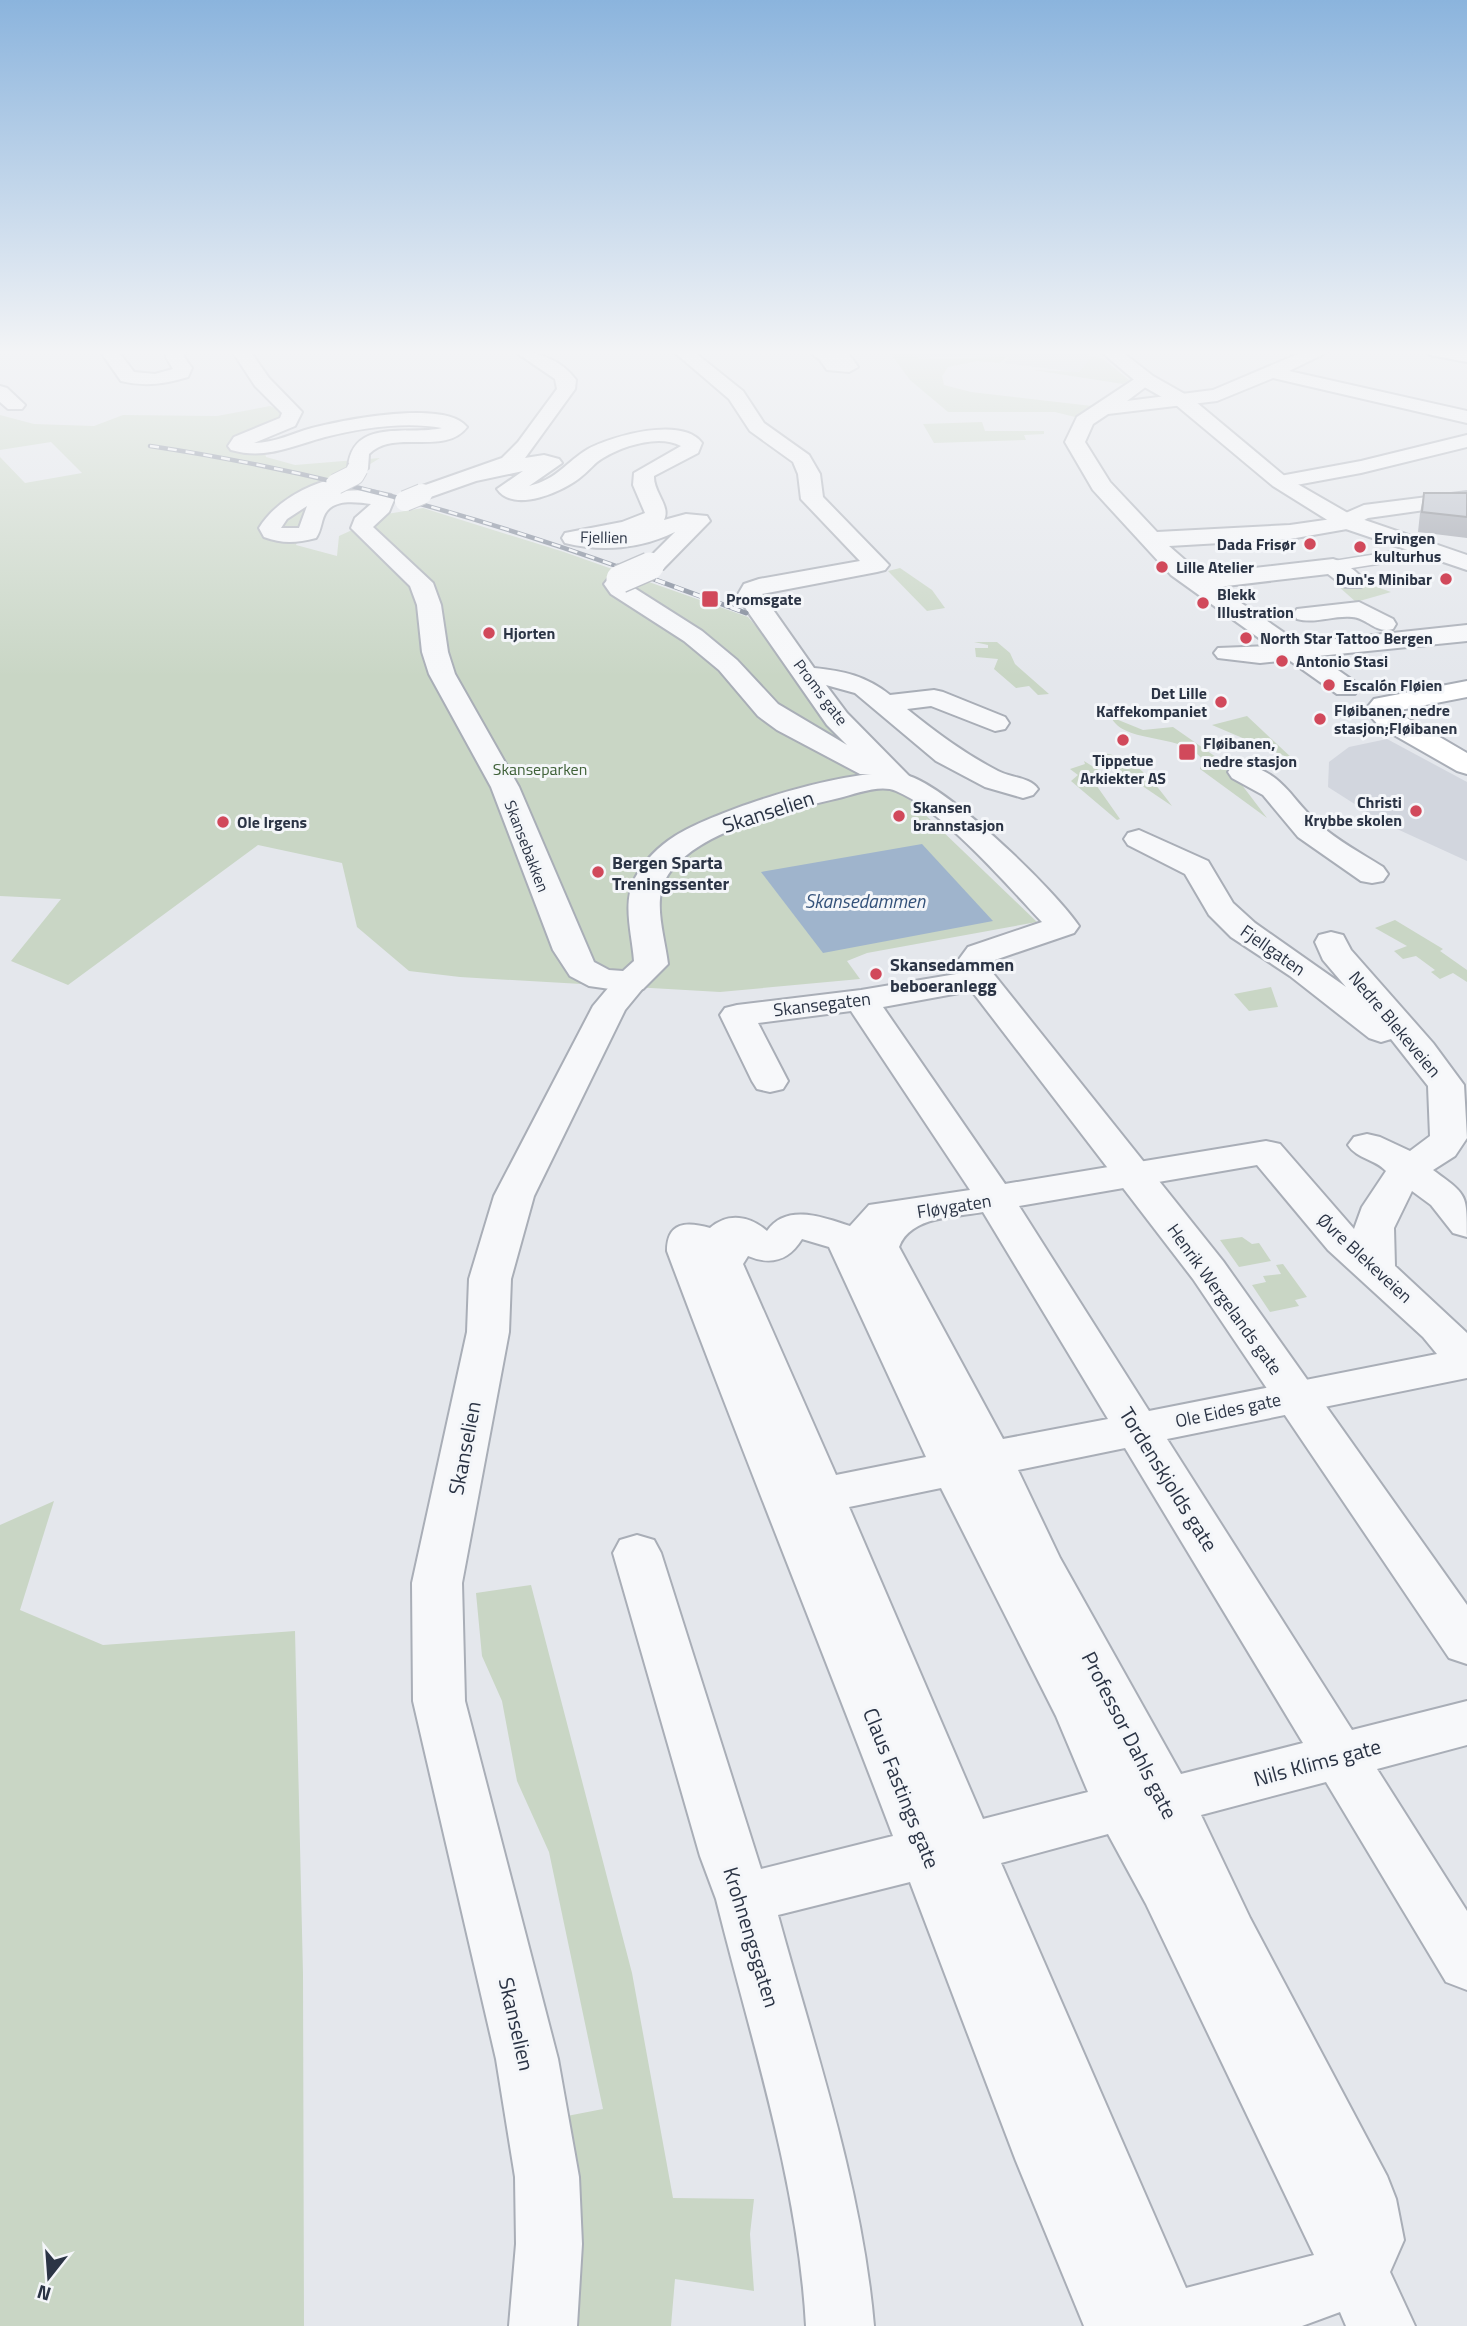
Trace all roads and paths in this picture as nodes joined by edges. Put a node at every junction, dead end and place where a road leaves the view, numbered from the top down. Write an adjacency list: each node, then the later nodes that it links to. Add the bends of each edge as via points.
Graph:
1 (359, 460): 12 (street, bridge, via 354,475 278,515 270,528 285,537 308,533 317,508 338,498 374,498 383,500)
2 (511, 460): 9 (street)
3 (589, 460): 9 (street, Fjellien, bridge, via 574,473 527,493 508,489 552,463 531,461 501,475)
4 (670, 460): 32 (street, Fjellien, bridge, via 644,473 642,486 656,516 628,528 573,538 631,538 678,521 699,521 655,564 621,579 616,584 619,589 693,636 788,724)
5 (802, 460): 25 (street, Proms gate, via 816,504 877,565 752,589 749,596)
6 (1083, 460): 14 (street)
7 (1253, 460): 10 (street)
8 (1392, 460): 10 (street)
9 (474, 475): 12 (street)
10 (1280, 482): 13 (street)
11 (1467, 498): 13 (street, via 1364,512)
12 (381, 507): 38 (street, Skansebakken, via 367,517 362,528 421,583 442,674 505,787 570,950 582,969 601,979)
13 (1345, 521): 14 (street, via 1246,536); 15 (street)
14 (1151, 539): 18 (street)
15 (1428, 551): 16 (street); 17 (street)
16 (1467, 563)
17 (1333, 566): 18 (street); 19 (street)
18 (1197, 582): 23 (street)
19 (1353, 582)
20 (1306, 614): 21 (street, via 1359,609)
21 (1396, 633): 22 (street); 23 (street)
22 (1467, 633)
23 (1291, 650): 24 (street, via 1260,655); 26 (street)
24 (1227, 653)
25 (808, 675): 28 (street, via 843,679 864,687); 32 (street, Proms gate, via 837,719)
26 (1346, 688)
27 (1467, 689): 30 (main road, via 1378,710)
28 (886, 704): 29 (street, via 934,698); 33 (street, via 950,758 995,782)
29 (995, 723)
30 (1467, 765)
31 (1242, 772): 35 (street, via 1273,786 1306,829)
32 (901, 782): 37 (street, Skansegaten, via 954,818 1063,926 980,954); 38 (street, Skanselien, via 877,782 755,810 725,821 674,852 652,875 645,892 651,964)
33 (1023, 789)
34 (1139, 839): 40 (street, Fjellgaten, via 1197,868 1220,908 1243,930 1393,1042)
35 (1371, 874)
36 (1331, 942): 40 (street, Nedre Blekeveien, via 1335,953)
37 (977, 971): 39 (street, Skansegaten); 45 (street, Henrik Wergelands gate)
38 (631, 982): 66 (street, Skanselien, via 610,1006 514,1196 490,1279 488,1332 437,1583 439,1701 527,2059 547,2177 549,2244)
39 (861, 1000): 41 (street, Skansegaten, via 737,1015); 46 (street, Tordenskjolds gate)
40 (1420, 1051): 44 (street, Nedre Blekeveien, via 1446,1085 1449,1136 1442,1148)
41 (770, 1081)
42 (1367, 1145): 44 (street, via 1393,1156)
43 (1266, 1152): 45 (street, Fløygaten); 51 (street, Øvre Blekeveien, via 1342,1241)
44 (1406, 1170): 48 (street, via 1445,1196); 51 (street, Nedre Blekeveien, via 1374,1228)
45 (1135, 1177): 46 (street, Fløygaten); 53 (street, Henrik Wergelands gate, via 1208,1270)
46 (995, 1199): 47 (street, Fløygaten); 54 (street, Tordenskjolds gate)
47 (908, 1213): 49 (street, Fløygaten, via 892,1210 879,1214 860,1239); 55 (street, Professor Dahls gate, via 884,1233 879,1247 958,1392)
48 (1467, 1224)
49 (847, 1241): 50 (street, via 799,1226 768,1249 733,1229 724,1237 728,1256); 55 (street, Professor Dahls gate, via 886,1330)
50 (704, 1256): 56 (street, Claus Fastings gate); 62 (street, Claus Fastings gate, via 796,1531 850,1656)
51 (1374, 1267): 52 (street, Øvre Blekeveien, via 1438,1327)
52 (1467, 1362): 53 (street, Ole Eides gate)
53 (1294, 1396): 54 (street, Ole Eides gate); 58 (street, Henrik Wergelands gate)
54 (1139, 1430): 55 (street, Ole Eides gate); 60 (street, Tordenskjolds gate)
55 (972, 1463): 56 (street, Ole Eides gate); 61 (street, Professor Dahls gate, via 1046,1653 1082,1716)
56 (823, 1494): 62 (street, Claus Fastings gate)
57 (637, 1553): 63 (street, Krohnengsgaten)
58 (1467, 1644)
59 (1467, 1723): 60 (street, Nils Klims gate)
60 (1340, 1756): 61 (street, Nils Klims gate); 64 (street, Tordenskjolds gate)
61 (1144, 1804): 62 (street, Nils Klims gate); 65 (street, Professor Dahls gate, via 1166,1886)
62 (949, 1850): 63 (street, Nils Klims gate); 68 (street, Claus Fastings gate, via 1048,2161); 69 (street, Claus Fastings gate, via 1062,2082)
63 (745, 1899): 67 (street, Krohnengsgaten, via 827,2212)
64 (1467, 1963)
65 (1369, 2298): 69 (street, via 1320,2288 1247,2310)
66 (543, 2326)
67 (840, 2326)
68 (1118, 2326)
69 (1168, 2326)

